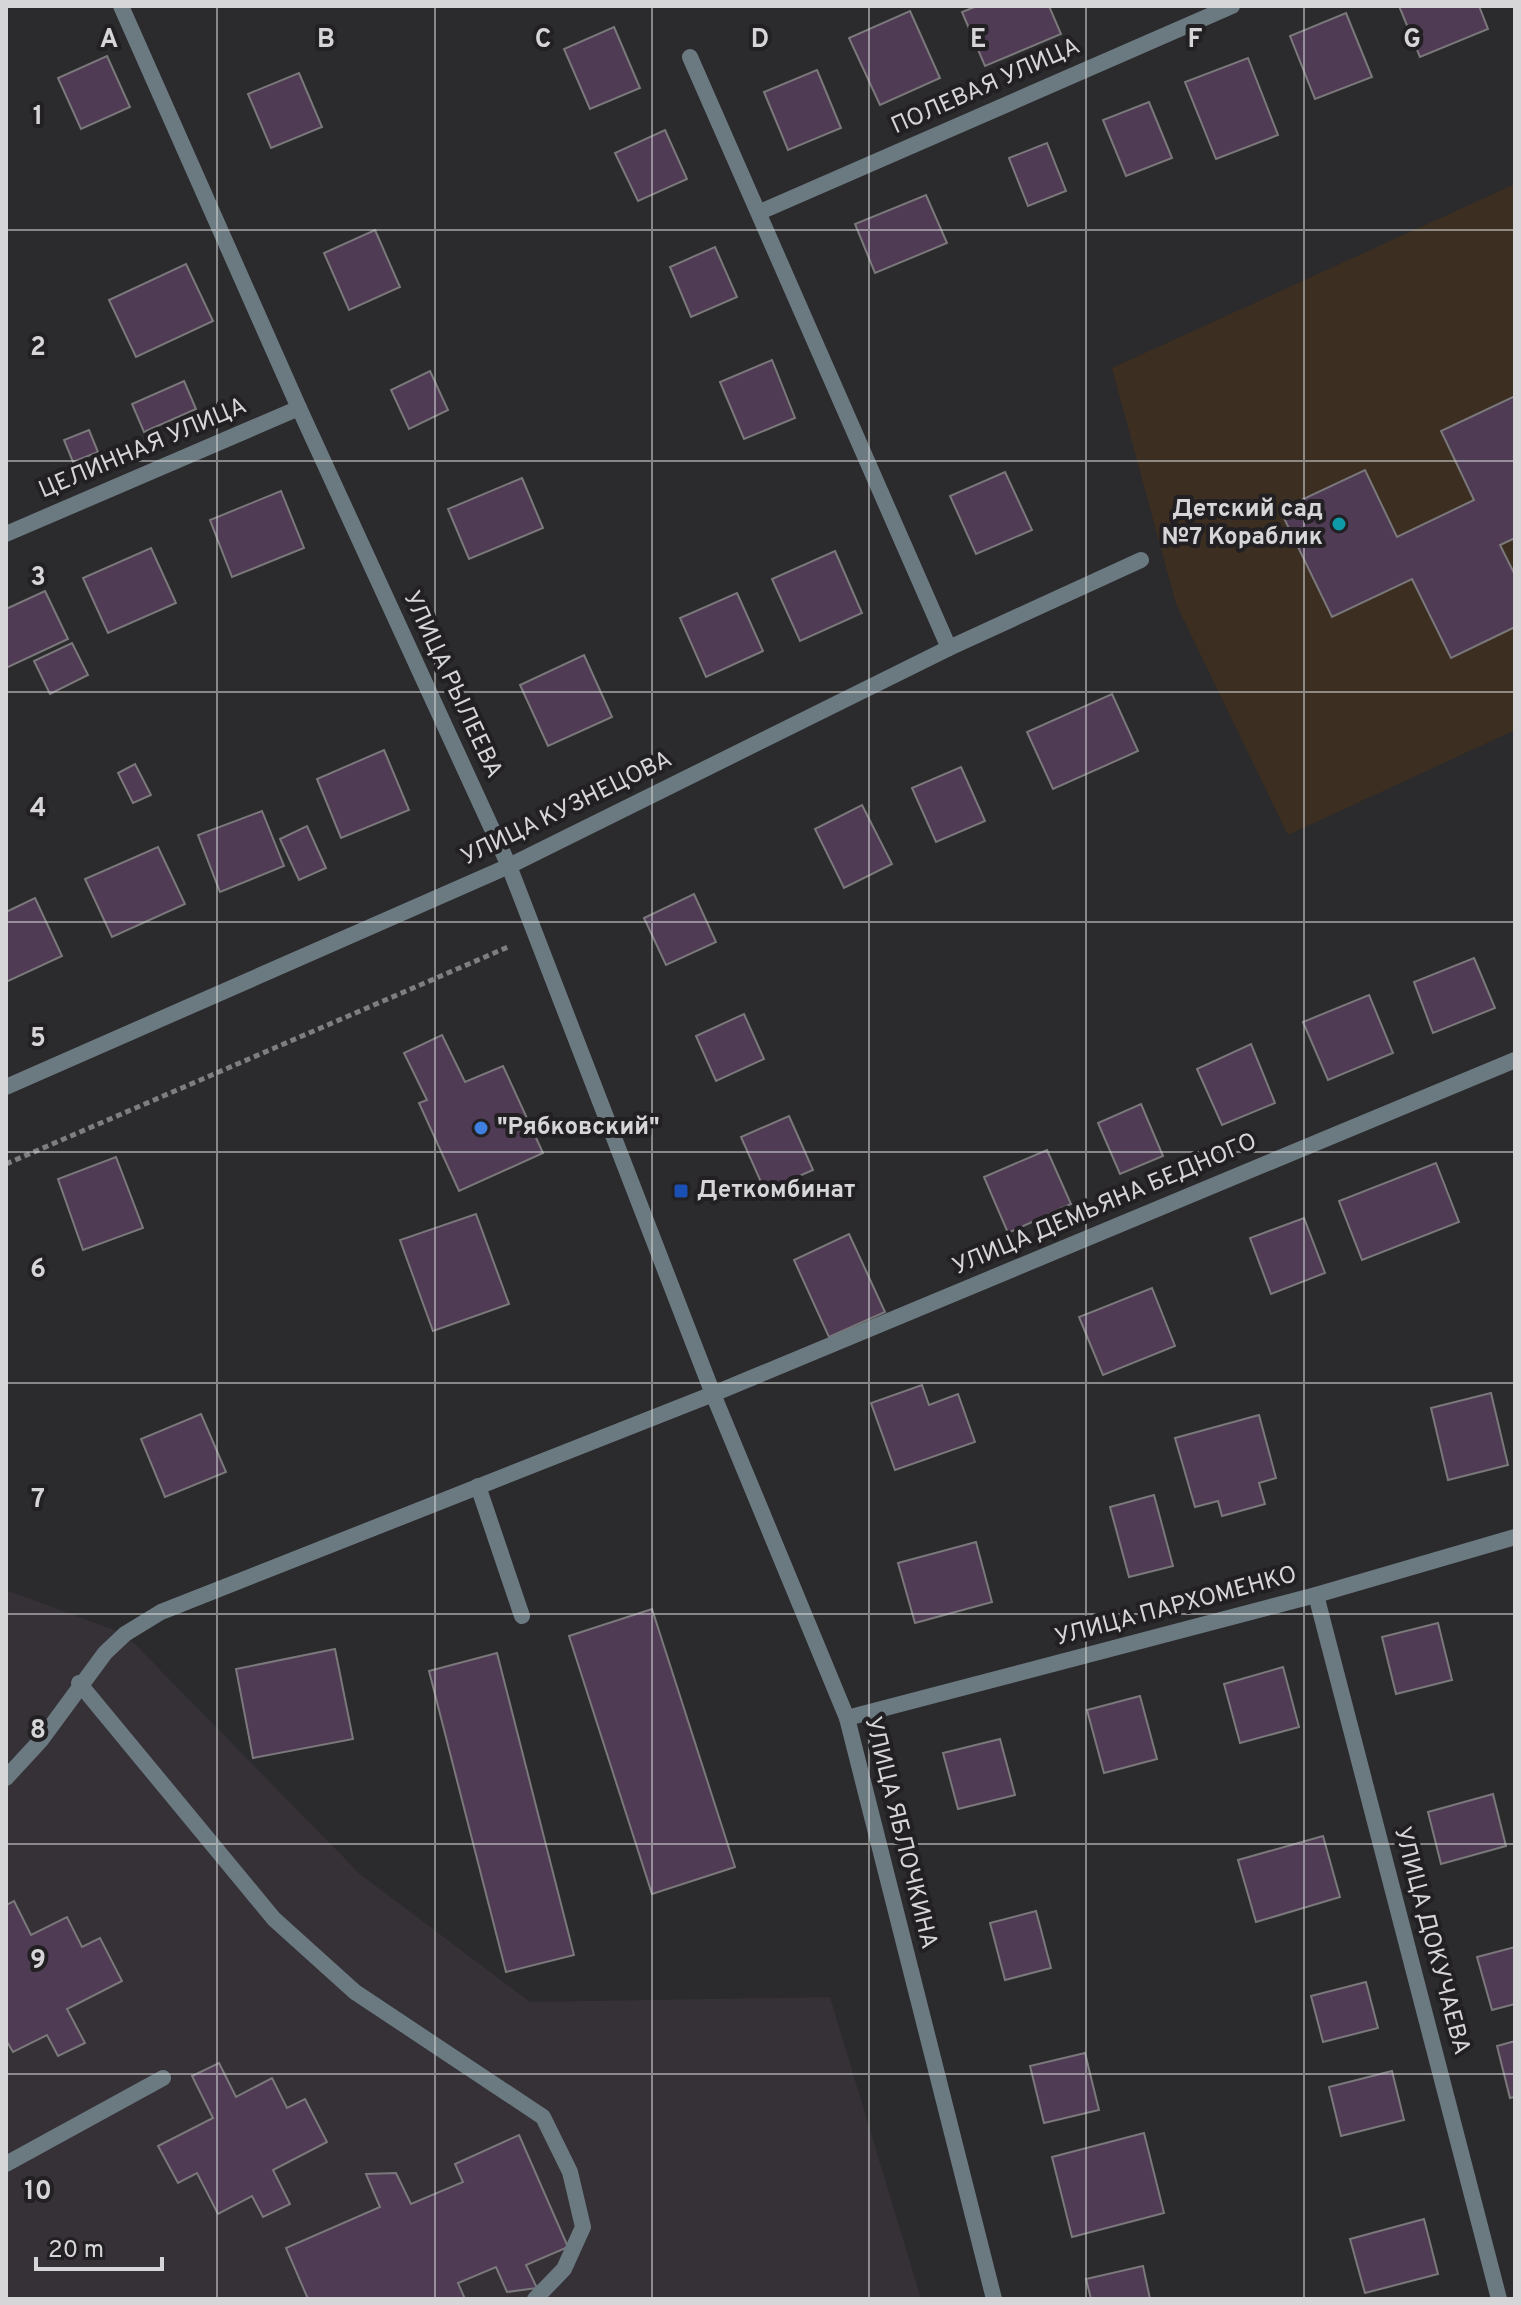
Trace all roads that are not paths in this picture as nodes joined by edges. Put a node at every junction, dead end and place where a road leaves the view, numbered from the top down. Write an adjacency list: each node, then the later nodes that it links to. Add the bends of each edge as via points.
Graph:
1 (121, 6): 5 (street, УЛИЦА РЫЛЕЕВА)
2 (1232, 6): 4 (street, ПОЛЕВАЯ УЛИЦА)
3 (690, 57): 4 (street)
4 (760, 212): 8 (street)
5 (299, 408): 6 (street, ЦЕЛИННАЯ УЛИЦА); 9 (street, УЛИЦА РЫЛЕЕВА)
6 (6, 534)
7 (1141, 560): 8 (street, УЛИЦА КУЗНЕЦОВА)
8 (949, 648): 9 (street, УЛИЦА КУЗНЕЦОВА)
9 (509, 866): 11 (street, УЛИЦА КУЗНЕЦОВА); 12 (street, УЛИЦА РЫЛЕЕВА)
10 (1515, 1060): 12 (street, УЛИЦА ДЕМЬЯНА БЕДНОГО)
11 (6, 1087)
12 (713, 1394): 13 (street, УЛИЦА ДЕМЬЯНА БЕДНОГО); 18 (street, УЛИЦА ЯБЛОЧКИНА)
13 (478, 1486): 16 (street); 17 (street, УЛИЦА ДЕМЬЯНА БЕДНОГО, via 161,1612 125,1634)
14 (1515, 1537): 15 (street, УЛИЦА ПАРХОМЕНКО)
15 (1316, 1595): 18 (street, УЛИЦА ПАРХОМЕНКО); 24 (street, УЛИЦА ДОКУЧАЕВА)
16 (522, 1616)
17 (79, 1683): 19 (street, УЛИЦА ДЕМЬЯНА БЕДНОГО, via 41,1740); 22 (street, via 274,1919 355,1992 543,2117 570,2172 583,2227 564,2269)
18 (847, 1718): 23 (street, УЛИЦА ЯБЛОЧКИНА)
19 (6, 1778)
20 (163, 2078): 21 (street)
21 (6, 2164)
22 (535, 2299)
23 (994, 2299)
24 (1499, 2299)

